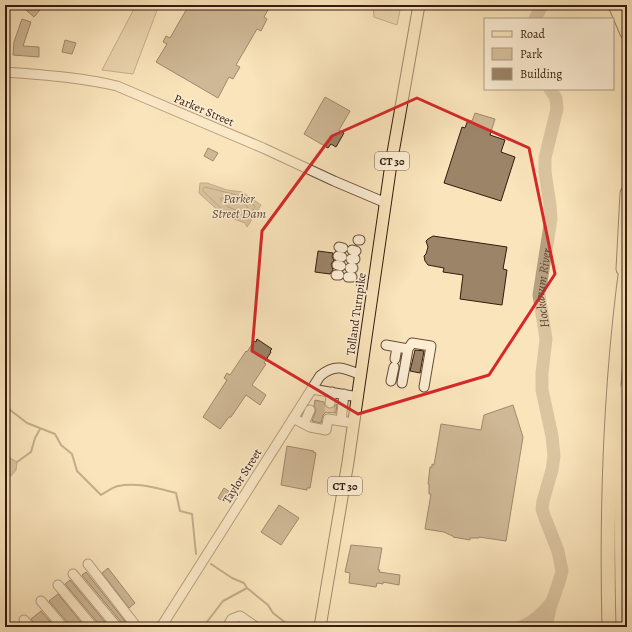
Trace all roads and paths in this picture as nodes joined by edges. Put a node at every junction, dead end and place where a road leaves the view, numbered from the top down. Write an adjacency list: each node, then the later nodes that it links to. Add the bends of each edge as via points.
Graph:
1 (418, 5): 6 (main road, Tolland Turnpike / CT 30)
2 (615, 5): 3 (highway)
3 (627, 33)
4 (5, 72): 6 (street, Parker Street, via 93,80 117,86)
5 (627, 193): 8 (highway)
6 (386, 203): 12 (main road, Tolland Turnpike / CT 30)
7 (627, 260): 8 (highway)
8 (620, 310): 38 (highway, via 609,469)
9 (386, 345): 10 (street)
10 (397, 347): 11 (street); 13 (street)
11 (408, 349): 14 (street); 15 (street, via 412,343 430,346)
12 (361, 375): 17 (street, Taylor Street, via 349,369 336,367 320,376); 19 (main road, Tolland Turnpike / CT 30)
13 (391, 381)
14 (402, 383)
15 (424, 387)
16 (627, 388): 39 (highway, via 621,519)
17 (312, 389): 18 (street); 23 (street, Taylor Street)
18 (338, 393): 19 (street); 20 (street); 22 (street)
19 (358, 397): 24 (main road, Tolland Turnpike / CT 30)
20 (333, 403)
21 (310, 410): 25 (street)
22 (333, 417): 24 (street); 25 (street, via 326,430)
23 (293, 418): 25 (street); 34 (street, Taylor Street)
24 (354, 423): 37 (main road, Tolland Turnpike / CT 30)
25 (304, 424)
26 (88, 564): 30 (street)
27 (73, 574): 33 (street)
28 (58, 585): 32 (street)
29 (41, 601): 31 (street)
30 (136, 626)
31 (63, 627)
32 (93, 627)
33 (117, 627)
34 (161, 627)
35 (227, 627): 36 (street, via 232,619 240,616)
36 (256, 627)
37 (320, 627)
38 (609, 627)
39 (623, 627)

